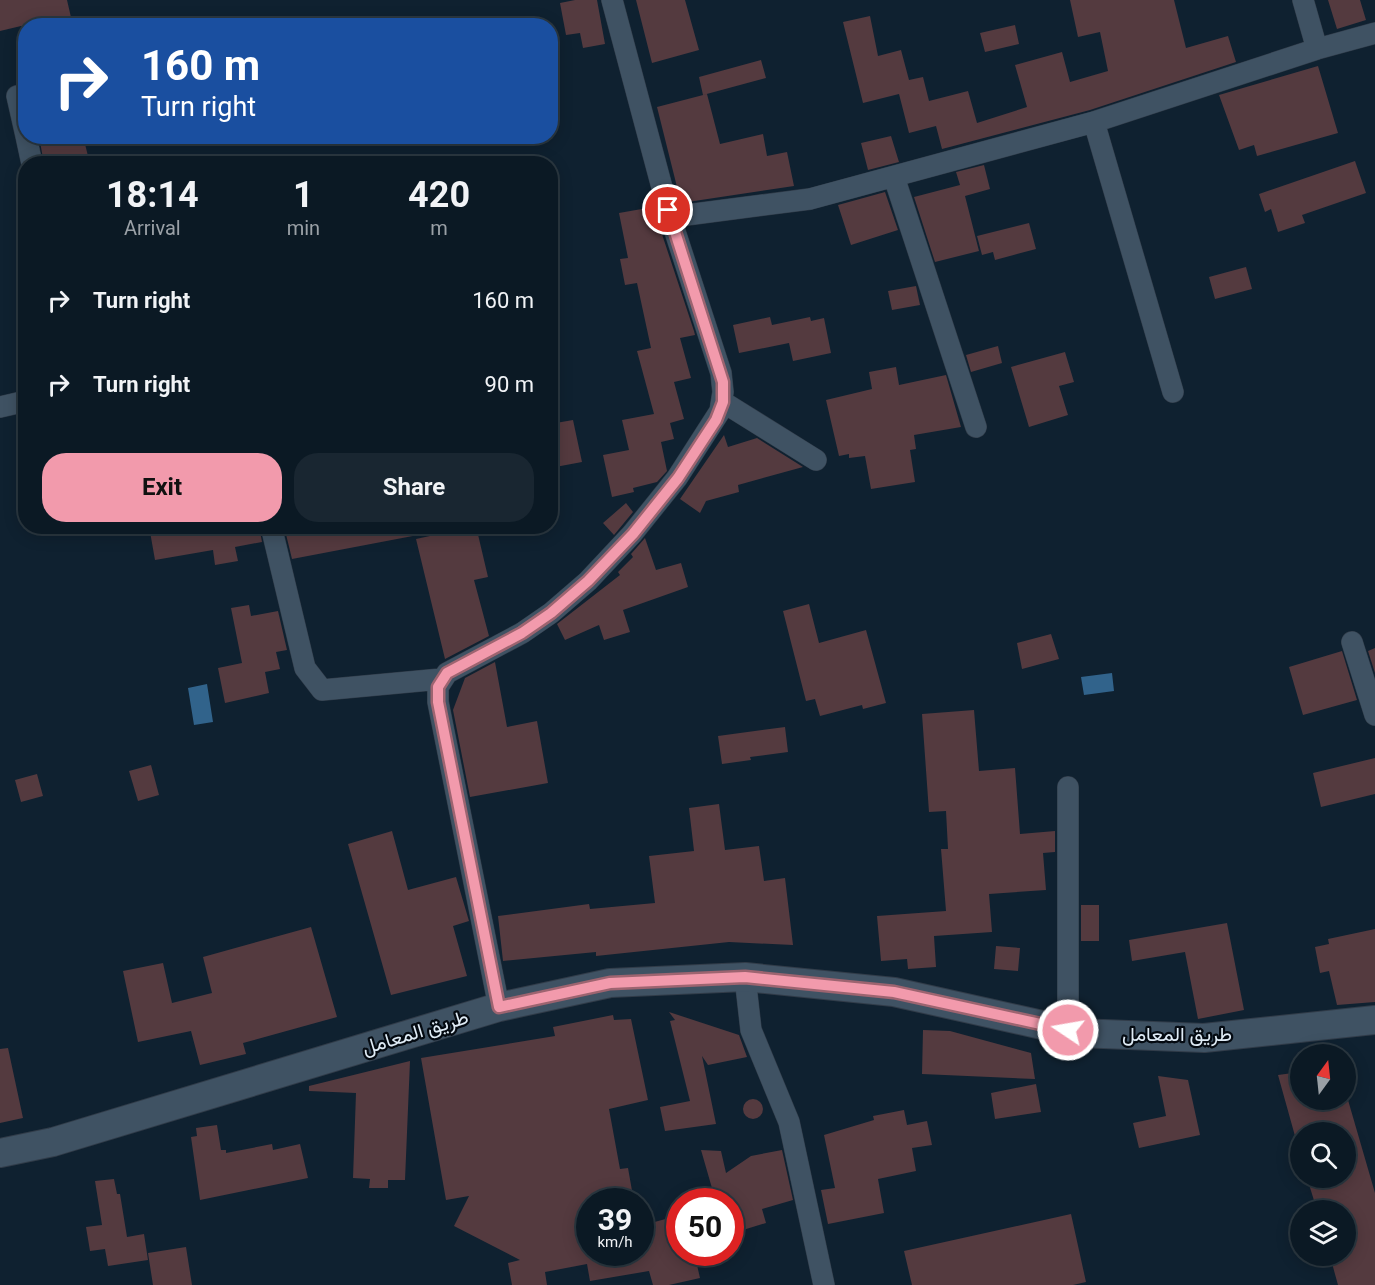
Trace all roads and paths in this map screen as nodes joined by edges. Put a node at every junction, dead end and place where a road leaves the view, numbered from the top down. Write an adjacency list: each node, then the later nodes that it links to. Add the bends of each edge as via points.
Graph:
1 (612, 0): 9 (street)
2 (1303, 0): 4 (street)
3 (1375, 33): 4 (street)
4 (1317, 49): 7 (street)
5 (17, 96): 6 (street)
6 (18, 100)
7 (1094, 122): 8 (street); 10 (street)
8 (894, 177): 9 (street, via 810,199); 14 (street)
9 (670, 217): 11 (street, via 721,373)
10 (1173, 392)
11 (723, 402): 15 (street); 18 (street, via 716,420 678,478 588,581 522,633)
12 (18, 403): 13 (street)
13 (0, 407)
14 (976, 427)
15 (816, 460)
16 (273, 534): 18 (street, via 305,668 322,690)
17 (1352, 642): 19 (street)
18 (441, 679): 22 (street, via 438,702)
19 (1375, 715)
20 (1068, 787): 24 (street)
21 (745, 977): 22 (main road, طريق المعامل, via 610,983); 24 (main road, طريق المعامل, via 894,992); 26 (street, via 751,1030 789,1122)
22 (499, 1007): 25 (main road, طريق المعامل, via 53,1142)
23 (1375, 1020): 24 (main road, طريق المعامل, via 1204,1038)
24 (1068, 1030)
25 (0, 1153)
26 (824, 1285)

